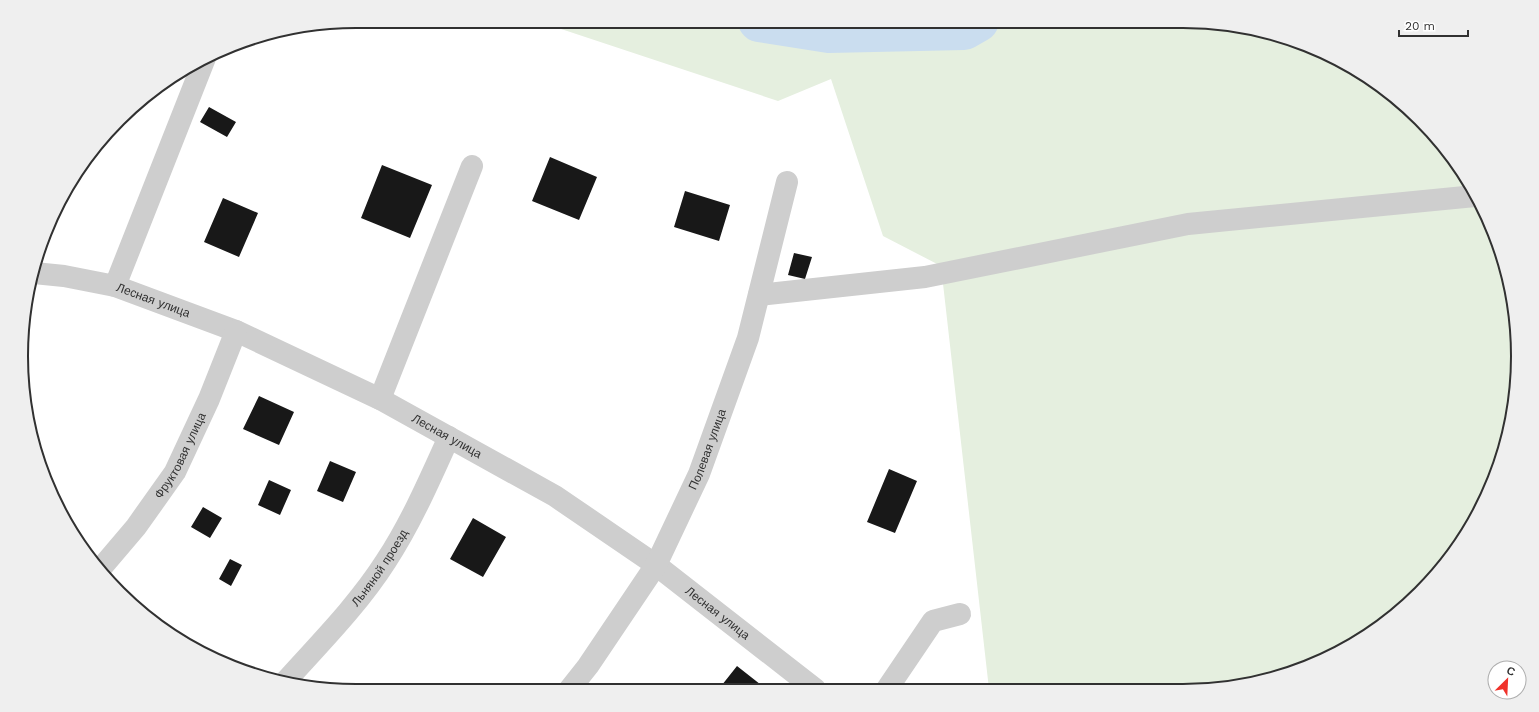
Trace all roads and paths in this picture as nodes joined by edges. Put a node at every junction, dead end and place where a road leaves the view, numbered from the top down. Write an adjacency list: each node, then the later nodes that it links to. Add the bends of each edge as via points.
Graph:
1 (201, 67): 6 (street)
2 (472, 166): 9 (street)
3 (787, 182): 7 (street, Полевая улица)
4 (1469, 197): 7 (street, via 1188,224 925,277)
5 (38, 273): 6 (street, Лесная улица)
6 (115, 286): 8 (street, Лесная улица)
7 (759, 295): 12 (street, Полевая улица, via 748,338 699,474)
8 (236, 331): 9 (street, Лесная улица); 11 (street, Фруктовая улица, via 209,399 175,472 136,527)
9 (380, 399): 10 (street, Лесная улица)
10 (449, 437): 12 (street, Лесная улица, via 555,496); 14 (street, Льняной проезд, via 418,504 386,562 339,622)
11 (104, 565)
12 (656, 565): 15 (street, Полевая улица); 16 (street, Лесная улица)
13 (960, 614): 17 (street, via 933,620)
14 (289, 677)
15 (574, 684)
16 (807, 684)
17 (890, 684)

